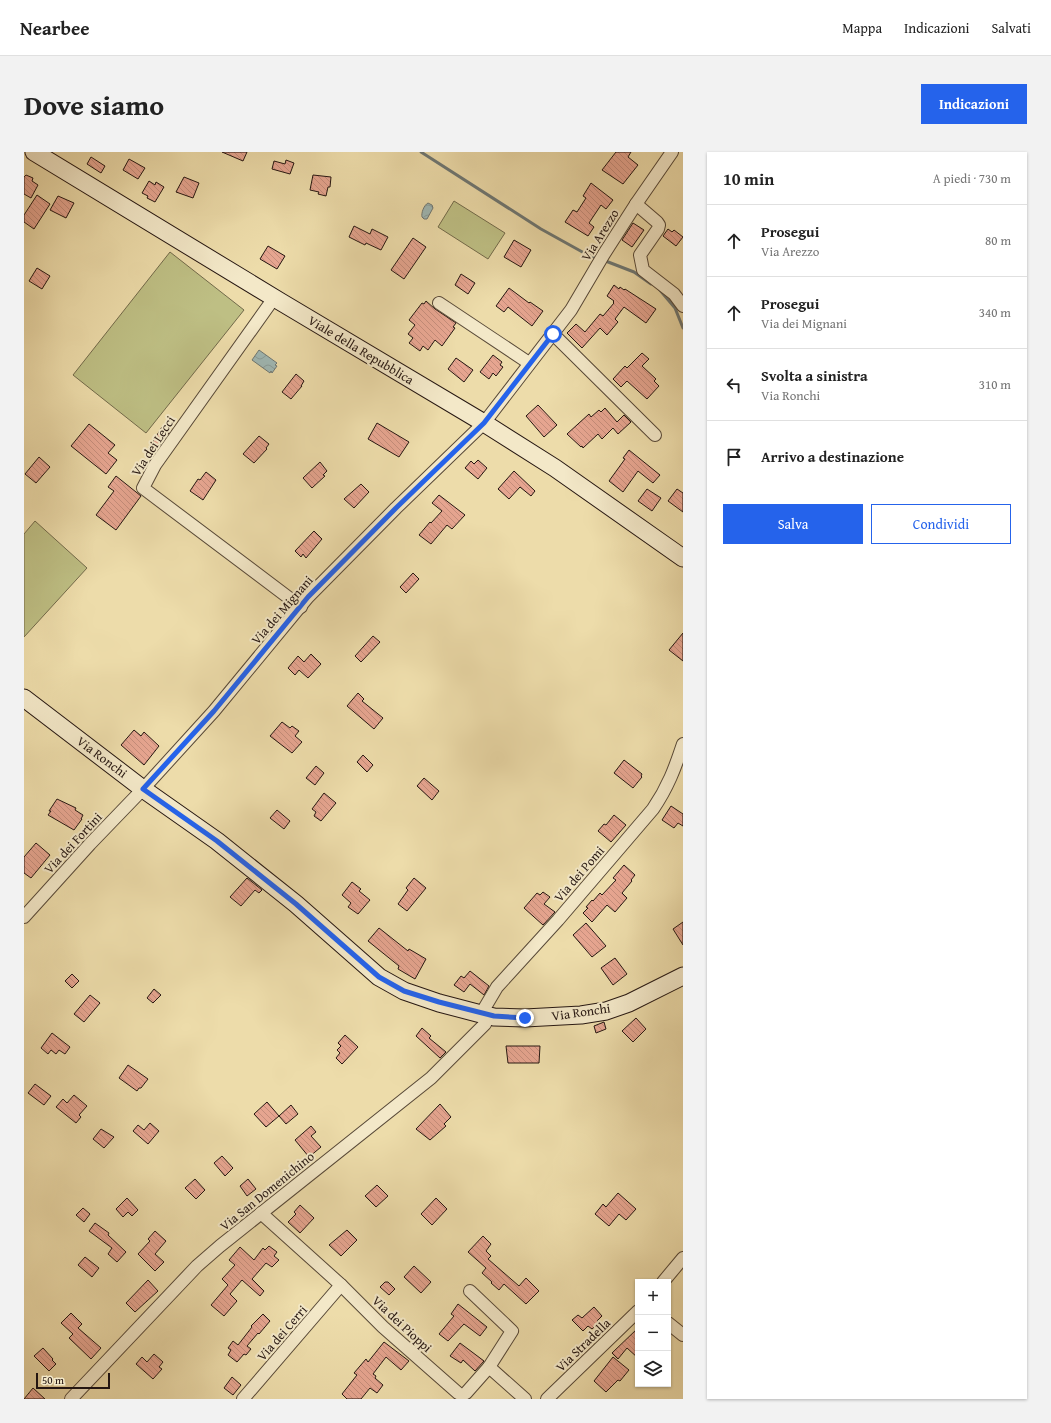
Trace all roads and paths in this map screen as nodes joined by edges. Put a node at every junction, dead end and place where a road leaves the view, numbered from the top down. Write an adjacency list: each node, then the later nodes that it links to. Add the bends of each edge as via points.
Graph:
1 (34, 152): 4 (main road, Viale della Repubblica)
2 (672, 152): 3 (street, Via Arezzo)
3 (636, 204): 6 (street, via 659,225 640,256 643,270 674,294); 7 (street, Via Arezzo, via 594,268 571,310)
4 (274, 298): 9 (main road, Viale della Repubblica); 12 (street, Via dei Lecci, via 155,465 143,488)
5 (439, 303): 8 (street)
6 (683, 306)
7 (553, 334): 8 (street, Via Arezzo); 10 (street)
8 (529, 363): 9 (street, Via Arezzo)
9 (484, 423): 11 (main road, Viale della Repubblica, via 556,468); 12 (street, Via dei Mignani, via 396,508)
10 (655, 435)
11 (683, 558)
12 (301, 607): 15 (street, Via dei Mignani, via 214,711)
13 (24, 698): 15 (main road, Via Ronchi)
14 (683, 744): 18 (street, Via dei Pomi, via 665,792 653,809 497,987)
15 (143, 789): 16 (street, Via dei Fortini); 18 (main road, Via Ronchi, via 217,841 272,884 379,977 404,991)
16 (24, 917)
17 (683, 976): 18 (main road, Via Ronchi, via 629,1003 606,1011 525,1018)
18 (485, 1014): 19 (street, Via San Domenichino, via 485,1024 431,1078)
19 (261, 1213): 22 (street, Via dei Pioppi); 28 (street, Via San Domenichino, via 197,1266)
20 (683, 1258): 21 (street)
21 (665, 1279)
22 (341, 1285): 27 (street, Via dei Pioppi, via 383,1327 458,1393 466,1393); 29 (street, Via dei Cerri)
23 (470, 1291): 27 (street, Via dei Pioppi, via 512,1331)
24 (635, 1314): 31 (street, Via Stradella)
25 (671, 1325): 26 (street)
26 (683, 1335)
27 (489, 1367): 30 (street)
28 (71, 1399)
29 (243, 1399)
30 (525, 1399)
31 (547, 1399)

